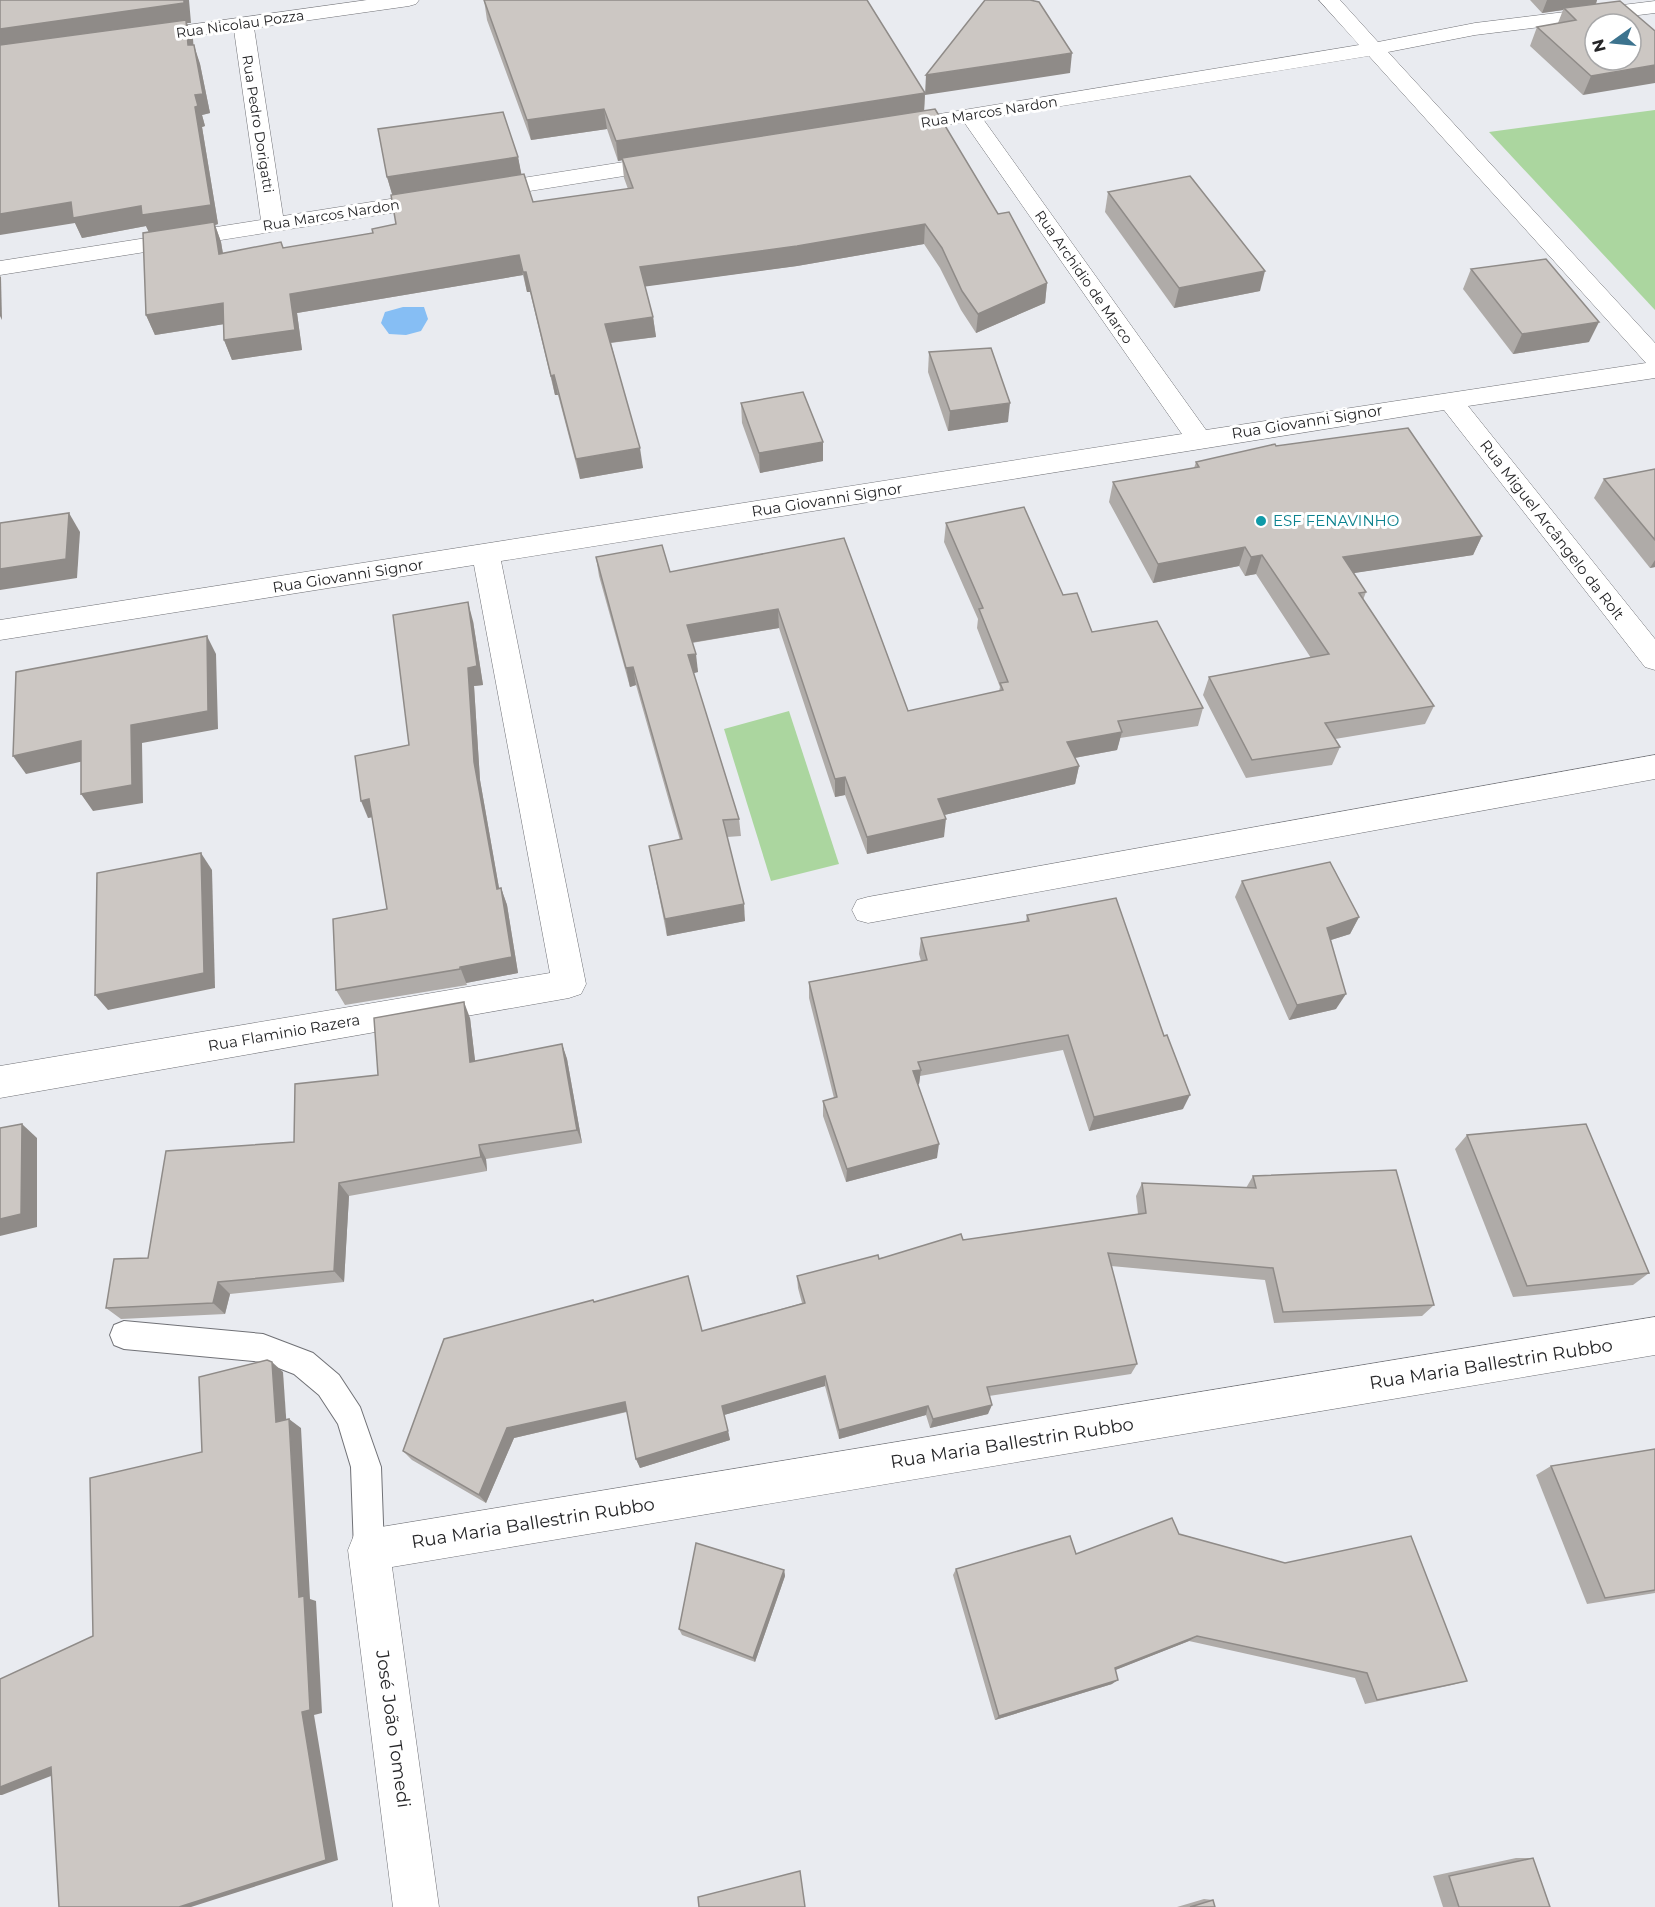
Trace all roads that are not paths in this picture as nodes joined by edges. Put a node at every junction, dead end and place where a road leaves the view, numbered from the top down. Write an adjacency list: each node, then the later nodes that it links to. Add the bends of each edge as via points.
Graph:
1 (410, 0): 4 (street, Rua Nicolau Pozza)
2 (1329, 0): 6 (street)
3 (1655, 7): 6 (street, Rua Marcos Nardon, via 1475,29)
4 (243, 23): 5 (street, Rua Nicolau Pozza); 10 (street, Rua Pedro Dorigatti)
5 (127, 40)
6 (1374, 49): 7 (street, Rua Marcos Nardon); 12 (street)
7 (969, 115): 8 (street, Rua Marcos Nardon); 15 (street, Rua Archidio de Marco)
8 (874, 130)
9 (684, 160): 10 (street, Rua Marcos Nardon)
10 (273, 224): 11 (street, Rua Marcos Nardon)
11 (0, 268)
12 (1655, 358)
13 (1655, 370): 14 (street, Rua Giovanni Signor)
14 (1450, 400): 15 (street, Rua Giovanni Signor); 18 (street, Rua Miguel Arcângelo da Rolt)
15 (1199, 439): 16 (street, Rua Giovanni Signor)
16 (486, 555): 17 (street, Rua Giovanni Signor); 21 (street, Rua Flaminio Razera, via 569,984)
17 (0, 630)
18 (1655, 659)
19 (1655, 767): 20 (street)
20 (868, 910)
21 (0, 1082)
22 (124, 1335): 24 (lane, via 263,1348 303,1362 329,1385 350,1417 366,1467)
23 (1655, 1336): 24 (street, Rua Maria Ballestrin Rubbo)
24 (369, 1550): 25 (street, José João Tomedi)
25 (416, 1907)

